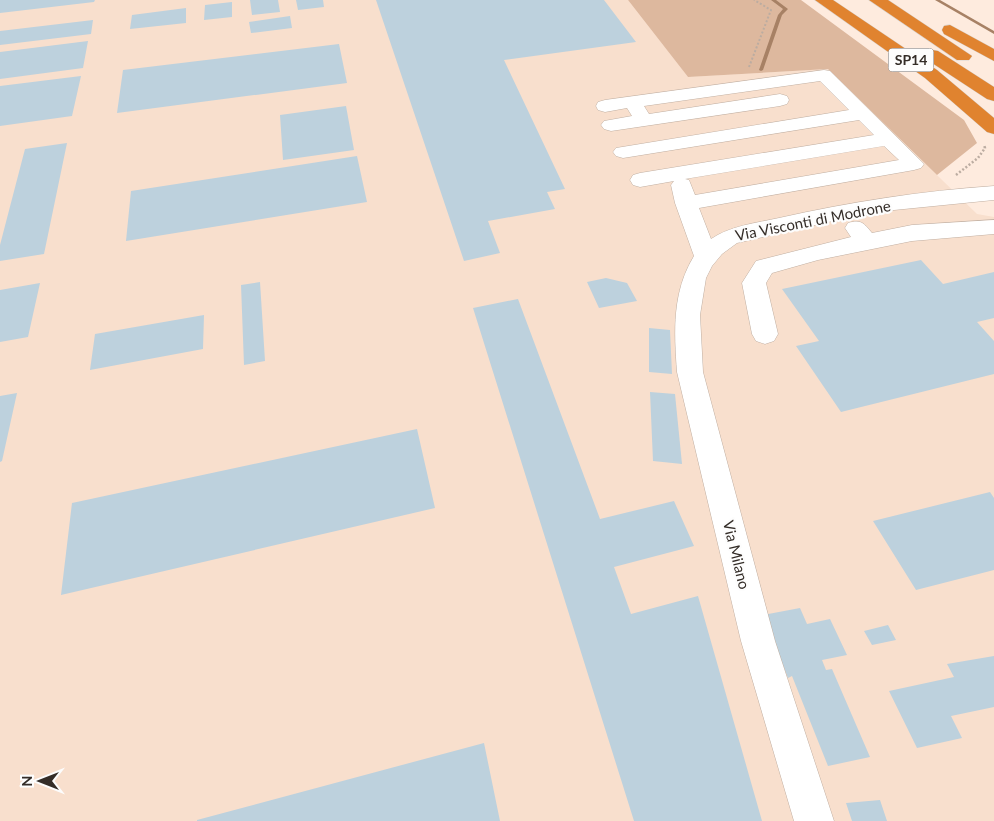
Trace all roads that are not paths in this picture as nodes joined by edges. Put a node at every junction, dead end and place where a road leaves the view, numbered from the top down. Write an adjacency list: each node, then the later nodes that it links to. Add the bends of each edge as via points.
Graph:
1 (823, 0): 16 (highway, SP14, via 931,74)
2 (850, 0): 9 (highway, SP14)
3 (877, 0): 6 (highway, SP14)
4 (901, 0): 5 (highway)
5 (994, 56)
6 (994, 76)
7 (840, 92): 8 (street); 11 (street, via 824,75); 13 (street)
8 (820, 94)
9 (994, 95)
10 (801, 97): 14 (street)
11 (632, 102): 12 (street); 14 (street)
12 (605, 106)
13 (862, 114): 17 (street); 18 (street)
14 (644, 120): 15 (street); 18 (street)
15 (611, 125)
16 (994, 128)
17 (888, 140): 20 (street); 25 (street, via 914,164)
18 (661, 146): 19 (street); 20 (street)
19 (623, 152)
20 (679, 173): 22 (street); 25 (street)
21 (994, 174): 24 (street, Via Visconti di Modrone)
22 (640, 180)
23 (994, 192): 24 (street, Via Visconti di Modrone)
24 (957, 194): 26 (street, Via Visconti di Modrone)
25 (686, 203): 29 (street)
26 (845, 213): 28 (street); 29 (street, Via Visconti di Modrone, via 730,237)
27 (994, 227): 28 (street, via 912,233)
28 (866, 242): 31 (street, via 764,267 754,283)
29 (705, 255): 30 (street, Via Visconti di Modrone)
30 (693, 284): 32 (street, Via Milano, via 686,327 690,372 758,641)
31 (765, 334)
32 (814, 821)

